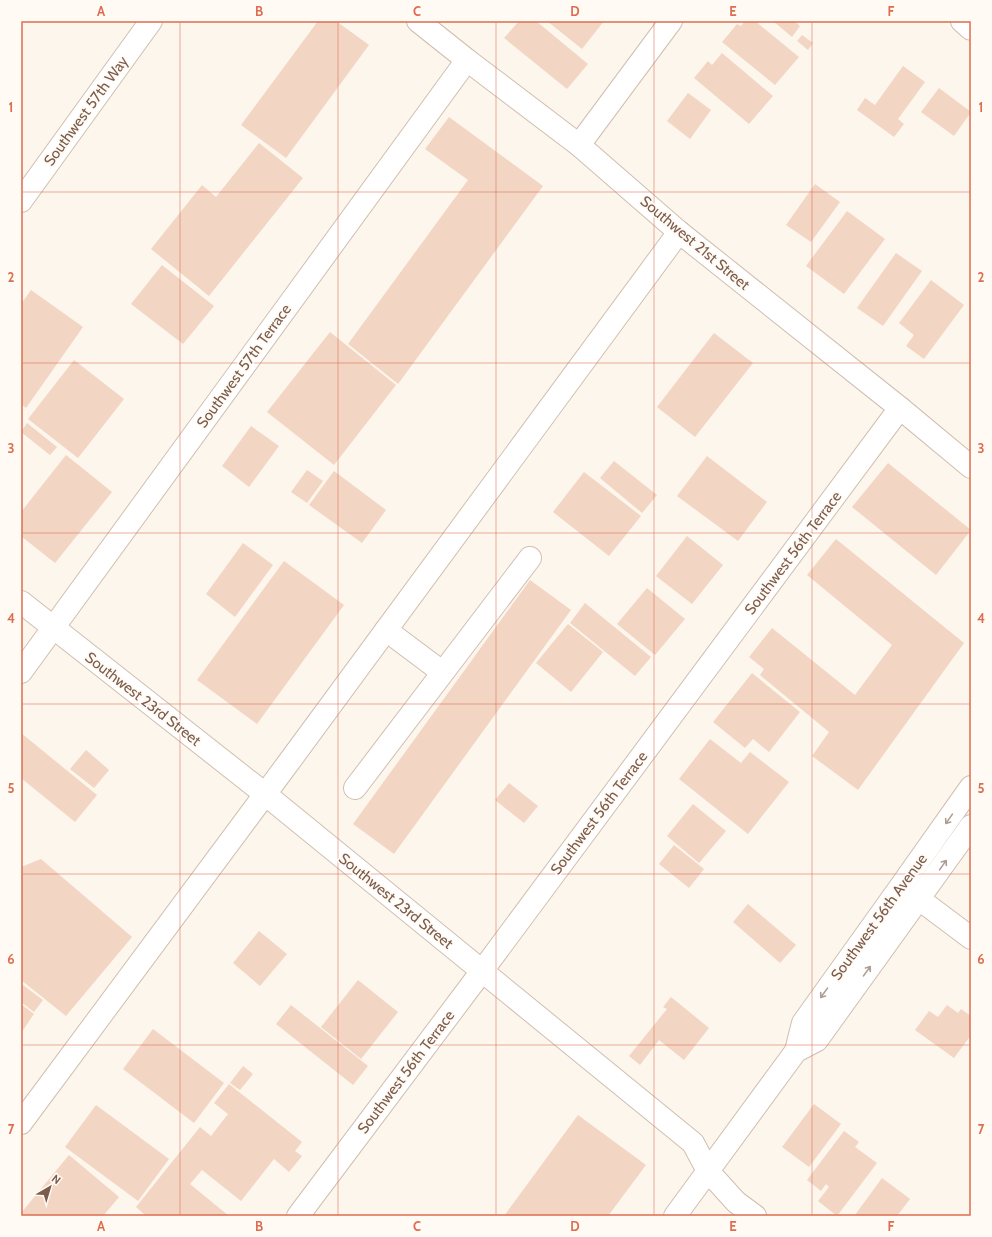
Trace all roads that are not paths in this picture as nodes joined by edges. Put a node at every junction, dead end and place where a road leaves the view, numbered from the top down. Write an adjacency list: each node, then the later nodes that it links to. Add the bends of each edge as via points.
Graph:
1 (151, 21): 8 (street, Southwest 57th Way)
2 (418, 21): 6 (street, Southwest 21st Street)
3 (671, 21): 7 (street)
4 (962, 21): 5 (street)
5 (971, 29)
6 (466, 60): 7 (street, Southwest 21st Street); 14 (street, Southwest 57th Terrace)
7 (579, 145): 9 (street, Southwest 21st Street)
8 (21, 201)
9 (679, 232): 10 (street, Southwest 21st Street); 15 (street)
10 (900, 408): 11 (street, Southwest 21st Street); 24 (street, Southwest 56th Terrace)
11 (971, 468)
12 (530, 558): 17 (street)
13 (21, 602): 14 (street, Southwest 23rd Street)
14 (53, 629): 16 (street, Southwest 57th Terrace); 20 (street, Southwest 23rd Street)
15 (386, 630): 17 (street); 20 (street)
16 (21, 672)
17 (442, 672): 19 (street)
18 (971, 787): 25 (street, Southwest 56th Avenue, one-way to 25, via 803,1023)
19 (355, 788)
20 (265, 794): 24 (street, Southwest 23rd Street); 26 (street)
21 (971, 826): 22 (street, Southwest 56th Avenue, one-way to 21)
22 (918, 900): 23 (street); 25 (street, Southwest 56th Avenue, one-way to 22, via 817,1040)
23 (971, 938)
24 (482, 971): 27 (street, Southwest 23rd Street, via 693,1143); 28 (street, Southwest 56th Terrace)
25 (796, 1051): 27 (street, Southwest 56th Avenue)
26 (21, 1123)
27 (708, 1171): 29 (street, Southwest 56th Avenue); 30 (street, Southwest 23rd Street, via 736,1202)
28 (298, 1216)
29 (675, 1216)
30 (755, 1216)

